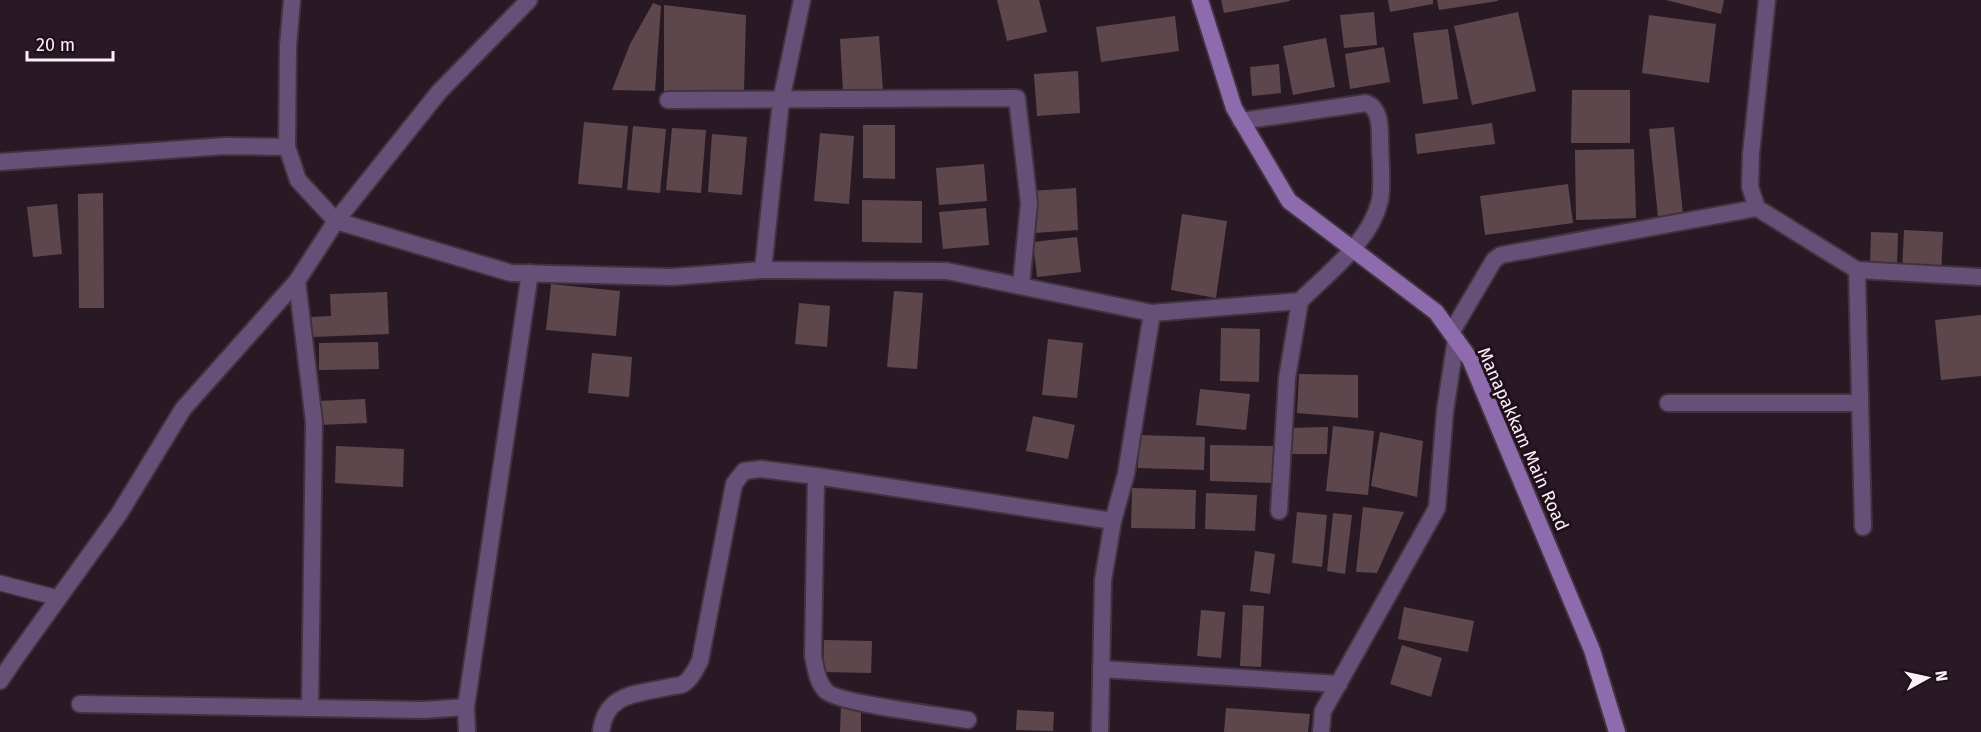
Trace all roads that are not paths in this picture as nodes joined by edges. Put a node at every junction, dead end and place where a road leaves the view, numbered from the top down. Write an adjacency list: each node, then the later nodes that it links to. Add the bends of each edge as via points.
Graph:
1 (292, 0): 9 (street)
2 (529, 0): 12 (street, via 440,92)
3 (802, 0): 7 (street)
4 (1200, 0): 8 (main road, Manapakkam Main Road)
5 (1767, 0): 11 (street, via 1750,154 1750,187)
6 (668, 100): 7 (street)
7 (781, 100): 14 (street); 19 (street, via 1017,98 1029,203)
8 (1241, 121): 13 (main road, Manapakkam Main Road, via 1289,201); 13 (street, via 1366,103 1377,110 1380,199 1369,226)
9 (287, 147): 10 (street, via 225,146); 12 (street, via 298,180)
10 (0, 162)
11 (1757, 208): 15 (street); 22 (street, via 1501,255 1494,260)
12 (336, 221): 16 (street, via 510,273); 18 (street)
13 (1353, 248): 20 (street); 22 (main road, Manapakkam Main Road, via 1436,312)
14 (763, 270): 16 (street, via 672,277); 19 (street, via 947,271)
15 (1857, 270): 17 (street); 24 (street)
16 (530, 273): 35 (street)
17 (1981, 277)
18 (297, 281): 30 (street, via 183,409 119,514); 36 (street, via 314,422)
19 (1021, 286): 21 (street)
20 (1300, 301): 21 (street); 26 (street, via 1287,378)
21 (1152, 313): 27 (street, via 1126,474)
22 (1453, 336): 33 (street, via 1437,508); 42 (main road, Manapakkam Main Road, via 1470,359 1592,650)
23 (1668, 403): 24 (street)
24 (1860, 403): 28 (street)
25 (816, 476): 27 (street); 37 (street, via 813,656 817,678 827,693 846,700); 39 (street, via 761,469 744,471 734,484 695,672 684,684 616,700 606,711)
26 (1279, 511)
27 (1113, 521): 31 (street, via 1103,580)
28 (1863, 527)
29 (0, 583): 30 (lane)
30 (58, 598): 32 (street)
31 (1101, 669): 33 (street); 40 (street)
32 (0, 681)
33 (1339, 684): 41 (street, via 1323,711)
34 (80, 704): 36 (street)
35 (466, 707): 36 (street); 38 (street)
36 (310, 708)
37 (968, 720)
38 (466, 732)
39 (601, 732)
40 (1100, 732)
41 (1321, 732)
42 (1617, 732)

